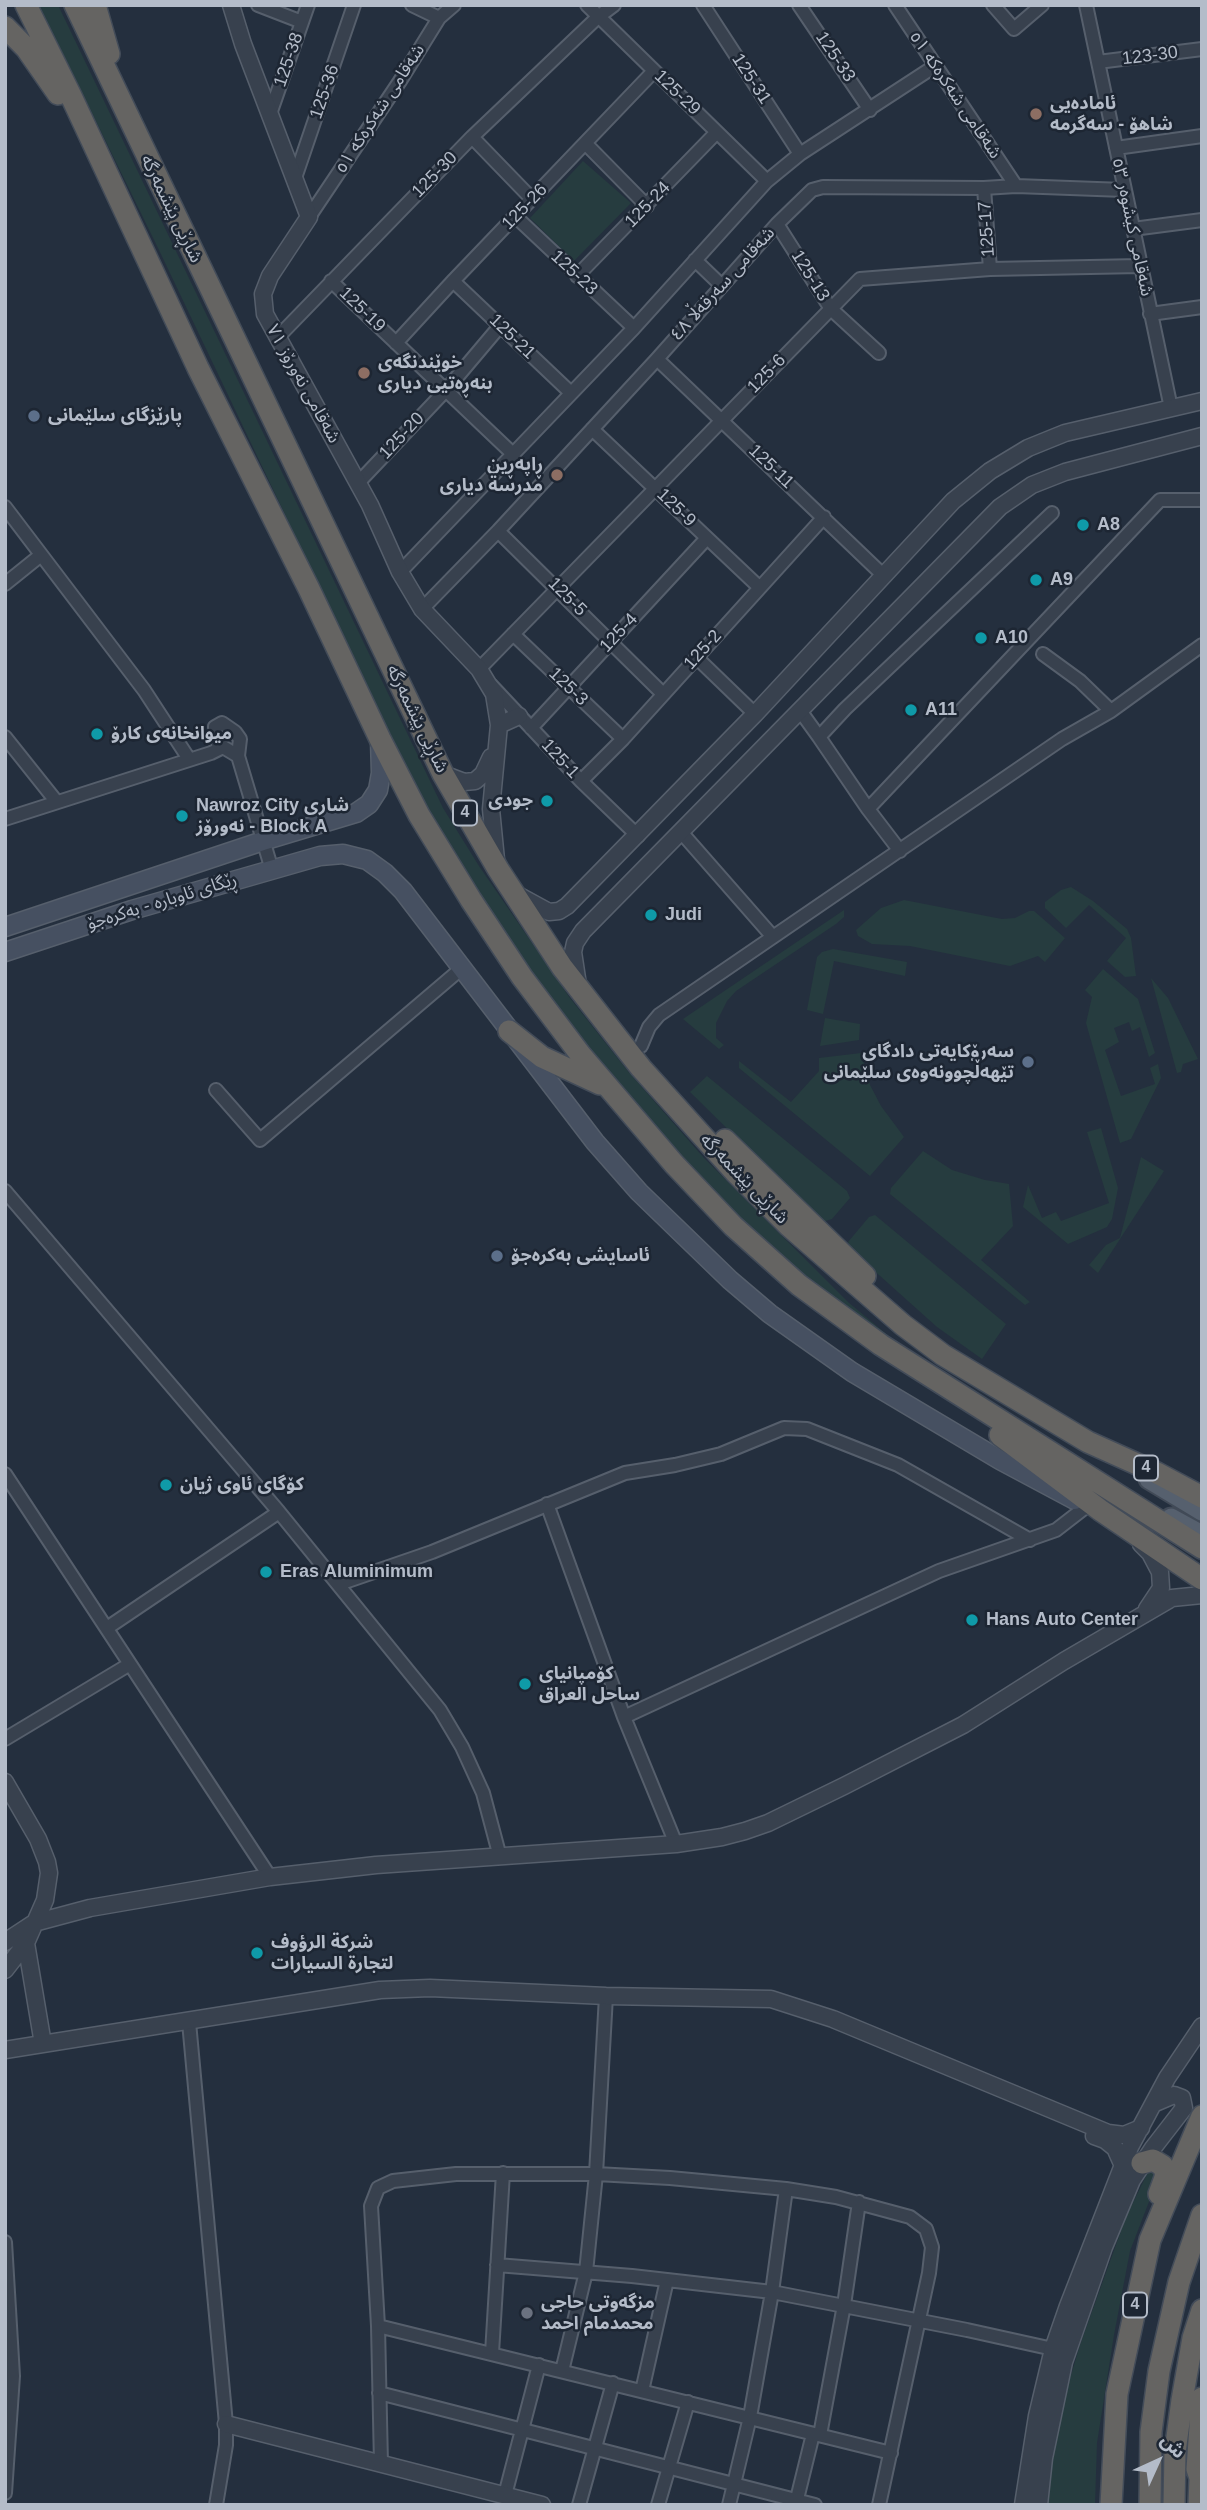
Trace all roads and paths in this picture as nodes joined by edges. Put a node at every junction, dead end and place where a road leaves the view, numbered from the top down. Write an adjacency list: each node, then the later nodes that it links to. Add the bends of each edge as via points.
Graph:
1 (75, 5): 28 (highway, شاڕێی پێشمەرگە / 4)
2 (96, 5): 28 (highway)
3 (231, 5): 27 (street)
4 (258, 5): 20 (street)
5 (308, 5): 20 (street, 125-38)
6 (354, 5): 36 (street, 125-36)
7 (412, 5): 19 (street)
8 (454, 5): 19 (street, شەقامی شەکرەکە ٥١)
9 (587, 5): 18 (street, 125-29)
10 (614, 5): 18 (street, 125-30)
11 (799, 5): 26 (street, 125-33)
12 (895, 5): 24 (street, شەقامی شەکرەکە ٥١)
13 (993, 5): 14 (street, via 1014,29)
14 (1042, 5)
15 (1086, 5): 23 (street, شەقامی کیشوەر ٥٣)
16 (704, 6): 35 (street, 125-31)
17 (29, 13): 34 (highway, 4)
18 (598, 17): 25 (street, 125-29); 31 (street, 125-30)
19 (439, 18): 43 (street, شەقامی شەکرەکە ٥١)
20 (302, 22): 27 (street, 125-38)
21 (5, 27): 34 (highway, via 26,48)
22 (1202, 49): 23 (street, 123-30)
23 (1098, 62): 33 (street, شەقامی کیشوەر ٥٣)
24 (935, 66): 26 (street); 38 (street, شەقامی شەکرەکە ٥١)
25 (654, 71): 29 (street, 125-29); 32 (street, 125-26)
26 (870, 110): 35 (street)
27 (270, 114): 36 (street)
28 (134, 132): 108 (highway, شاڕێی پێشمەرگە / 4)
29 (717, 132): 37 (street, 125-29); 42 (street, 125-24)
30 (1202, 136): 33 (street)
31 (472, 137): 41 (street); 52 (street, 125-30)
32 (585, 144): 41 (street, 125-26); 42 (street)
33 (1116, 148): 40 (street, شەقامی کیشوەر ٥٣)
34 (96, 150): 103 (highway, 4)
35 (800, 154): 37 (street)
36 (295, 178): 43 (street)
37 (767, 181): 48 (street)
38 (1016, 186): 39 (street, شەقامی سەرقەڵا ٤٨); 40 (street, شەقامی سەرقەڵا ٤٨)
39 (984, 188): 46 (street, شەقامی سەرقەڵا ٤٨, via 823,187 812,190); 50 (street, 125-17)
40 (1124, 190): 47 (street, شەقامی کیشوەر ٥٣)
41 (532, 199): 44 (street, 125-26)
42 (647, 206): 51 (street, 125-24)
43 (309, 217): 60 (street, شەقامی نەورۆز ٧١, via 263,294 265,314)
44 (516, 217): 51 (street, 125-23); 53 (street, 125-26)
45 (1202, 220): 47 (street)
46 (777, 223): 54 (street, شەقامی سەرقەڵا ٤٨); 56 (street, 125-13)
47 (1133, 229): 49 (street, شەقامی کیشوەر ٥٣)
48 (695, 260): 54 (street); 59 (street)
49 (1140, 266): 50 (street, 125-6); 57 (street, شەقامی کیشوەر ٥٣)
50 (990, 270): 56 (street, 125-6, via 860,279)
51 (577, 276): 59 (street, 125-23)
52 (331, 281): 60 (street, 125-30); 61 (street, 125-19)
53 (453, 281): 58 (street, 125-21); 61 (street, 125-26)
54 (721, 285): 63 (street, شەقامی سەرقەڵا ٤٨)
55 (1202, 307): 57 (street)
56 (831, 309): 62 (street, 125-13); 68 (street, 125-6)
57 (1150, 314): 67 (street, شەقامی کیشوەر ٥٣)
58 (500, 326): 64 (street, 125-20); 65 (street, 125-21)
59 (634, 328): 65 (street)
60 (277, 338): 72 (street, شەقامی نەورۆز ٧١)
61 (396, 343): 64 (street, 125-19)
62 (879, 353)
63 (657, 359): 68 (street, 125-11); 69 (street, شەقامی سەرقەڵا ٤٨)
64 (446, 390): 71 (street, 125-19); 72 (street, 125-20)
65 (571, 393): 71 (street)
66 (1202, 401): 67 (street)
67 (1171, 408): 82 (street, via 1065,433 1008,459 953,501)
68 (722, 420): 73 (street, 125-6); 77 (street, 125-11)
69 (592, 429): 73 (street, 125-9); 78 (street, شەقامی سەرقەڵا ٤٨)
70 (1202, 436): 96 (street, via 1065,472 1011,499)
71 (514, 455): 81 (street)
72 (358, 483): 81 (street, شەقامی نەورۆز ٧١)
73 (655, 488): 79 (street, 125-9); 85 (street, 125-6)
74 (1202, 500): 111 (street, via 1160,500)
75 (5, 507): 80 (street)
76 (1052, 513): 102 (street)
77 (824, 517): 82 (street, 125-11); 84 (street, 125-2)
78 (499, 531): 85 (street, 125-5); 86 (street, شەقامی سەرقەڵا ٤٨)
79 (707, 538): 84 (street, 125-9); 88 (street, 125-4)
80 (41, 555): 83 (street); 107 (street, via 150,697)
81 (400, 572): 86 (street, شەقامی نەورۆز ٧١)
82 (884, 576): 97 (street)
83 (5, 584)
84 (759, 587): 91 (street, 125-2)
85 (558, 588): 87 (street, 125-6); 88 (street, 125-5)
86 (422, 609): 92 (street, شەقامی نەورۆز ٧١)
87 (513, 634): 92 (street, 125-6); 93 (street, 125-3)
88 (611, 642): 93 (street, 125-4); 94 (street, 125-5)
89 (1202, 645): 95 (street)
90 (1043, 654): 95 (street)
91 (696, 657): 94 (street, 125-2); 97 (street)
92 (482, 674): 98 (street, 125-1); 100 (street, شەقامی نەورۆز ٧١, via 498,709)
93 (569, 687): 99 (street, 125-4); 104 (street, 125-3)
94 (663, 694): 104 (street, 125-2)
95 (1111, 711): 116 (street, via 1062,739)
96 (801, 712): 102 (street); 113 (street)
97 (755, 714): 114 (street)
98 (519, 716): 99 (street, 125-1); 100 (street)
99 (531, 727): 109 (street, 125-1)
100 (498, 733): 108 (street, via 480,778 464,782); 118 (street, شەقامی نەورۆز ٧١, via 491,809)
101 (5, 737): 110 (street)
102 (820, 737): 111 (street)
103 (380, 739): 115 (main road, via 380,781 369,804 339,820); 132 (highway, 4, via 419,815 522,978)
104 (622, 739): 109 (street, 125-2)
105 (223, 747): 106 (street); 106 (street, via 217,741 218,725 238,735); 107 (street)
106 (237, 757): 115 (street)
107 (189, 759): 110 (street)
108 (443, 774): 118 (highway, شاڕێی پێشمەرگە / 4)
109 (581, 781): 114 (street, 125-1)
110 (56, 801): 112 (street)
111 (868, 809): 116 (street)
112 (5, 819)
113 (681, 832): 120 (street); 124 (street)
114 (638, 836): 117 (street)
115 (263, 841): 119 (street); 123 (main road)
116 (900, 851): 124 (street)
117 (618, 856): 120 (street); 121 (street, via 559,911 547,912)
118 (498, 869): 121 (highway, شاڕێی پێشمەرگە / 4)
119 (272, 870): 125 (main road, ڕێگای ئاوبارە - بەکرەجۆ); 127 (main road, ڕێگای ئاوبارە - بەکرەجۆ, via 343,854 377,866 403,891)
120 (637, 876): 126 (street, via 577,939)
121 (512, 891): 122 (highway, شاڕێی پێشمەرگە / 4)
122 (533, 924): 126 (highway); 128 (highway, شاڕێی پێشمەرگە / 4)
123 (5, 927)
124 (773, 937): 130 (street, via 659,1015)
125 (5, 952)
126 (573, 963): 128 (street); 130 (highway)
127 (462, 968): 129 (main road, ڕێگای ئاوبارە - بەکرەجۆ); 131 (street, via 260,1140)
128 (579, 988): 134 (highway, شاڕێی پێشمەرگە / 4, via 641,1068 735,1172)
129 (509, 1031): 132 (highway, via 542,1057); 141 (main road, ڕێگای ئاوبارە - بەکرەجۆ, via 639,1192 770,1314 852,1372)
130 (641, 1046): 134 (highway, via 743,1160 865,1276)
131 (216, 1090)
132 (614, 1095): 135 (highway, 4, via 733,1226 799,1285)
133 (5, 1191): 143 (street)
134 (903, 1325): 137 (highway, شاڕێی پێشمەرگە / 4, via 943,1355)
135 (881, 1345): 136 (highway); 144 (highway)
136 (1021, 1433): 145 (main road); 147 (highway)
137 (1088, 1442): 139 (highway, 4); 142 (main road)
138 (5, 1474): 152 (street)
139 (1202, 1497)
140 (547, 1504): 146 (street, via 625,1473 721,1454 784,1428 807,1429 898,1465); 149 (street, via 432,1552); 154 (street)
141 (1087, 1506): 144 (main road, ڕێگای ئاوبارە - بەکرەجۆ); 146 (street, via 1056,1530)
142 (1202, 1511)
143 (279, 1512): 149 (street); 152 (street)
144 (1128, 1529): 148 (highway); 151 (street, via 1160,1572 1161,1588)
145 (1202, 1535)
146 (1030, 1539): 154 (street, via 939,1571)
147 (1202, 1548)
148 (1202, 1579)
149 (339, 1584): 158 (street, via 451,1726 483,1793)
150 (1202, 1595): 151 (street, via 1172,1598)
151 (1146, 1611): 157 (street, via 964,1725 834,1792 745,1831)
152 (107, 1628): 153 (street)
153 (131, 1664): 155 (street); 159 (street)
154 (624, 1717): 157 (street)
155 (5, 1739)
156 (5, 1783): 160 (street, via 47,1862 45,1900)
157 (676, 1844): 158 (street)
158 (500, 1857): 159 (street)
159 (270, 1877): 160 (street, via 113,1903)
160 (34, 1923): 161 (street); 162 (street)
161 (5, 1942)
162 (26, 1942): 163 (street); 168 (street)
163 (5, 1970)
164 (606, 1999): 165 (street, via 723,2001 785,2009); 166 (street, via 403,1993); 176 (street)
165 (836, 2024): 173 (street, via 1108,2133 1124,2135); 174 (street, via 1105,2140)
166 (189, 2026): 168 (street); 170 (street); 201 (street)
167 (1202, 2026): 171 (street)
168 (43, 2045): 169 (street)
169 (5, 2050)
170 (5, 2061)
171 (1153, 2104): 173 (street); 174 (street, via 1174,2095 1185,2105)
172 (1202, 2116): 180 (highway, 4)
173 (1140, 2128): 174 (street)
174 (1132, 2164): 180 (highway, via 1157,2161 1166,2175 1150,2217); 190 (street); 221 (street, via 1064,2362)
175 (503, 2174): 176 (street); 182 (street); 189 (street, via 419,2177 387,2183 375,2191 371,2206)
176 (596, 2175): 177 (street); 183 (street)
177 (786, 2189): 178 (street); 185 (street)
178 (859, 2202): 186 (street); 188 (street, via 910,2217 929,2234 932,2252)
179 (1202, 2215): 223 (highway, via 1179,2282 1159,2371)
180 (1150, 2240): 222 (highway, 4, via 1117,2394)
181 (5, 2242): 194 (street)
182 (497, 2265): 183 (street); 191 (street)
183 (586, 2272): 184 (street); 193 (street)
184 (667, 2280): 185 (street); 196 (street)
185 (772, 2292): 186 (street); 200 (street)
186 (844, 2305): 188 (street); 203 (street)
187 (1202, 2310): 224 (highway, via 1193,2338 1175,2452)
188 (920, 2321): 190 (street); 205 (street)
189 (378, 2326): 191 (street); 197 (street)
190 (1053, 2349): 220 (street)
191 (492, 2353): 192 (street)
192 (540, 2365): 193 (street); 202 (street)
193 (562, 2371): 195 (street)
194 (9, 2376): 210 (street)
195 (613, 2383): 196 (street); 204 (street)
196 (642, 2391): 199 (street)
197 (379, 2393): 202 (street); 206 (street)
198 (1202, 2398): 208 (highway)
199 (688, 2402): 200 (street); 207 (street)
200 (750, 2417): 203 (street); 209 (street)
201 (226, 2424): 206 (street); 213 (street)
202 (523, 2429): 204 (street); 211 (street)
203 (816, 2434): 205 (street); 212 (street)
204 (597, 2448): 207 (street); 215 (street)
205 (891, 2453): 219 (street)
206 (381, 2464): 211 (street)
207 (669, 2467): 209 (street); 216 (street)
208 (1199, 2469): 225 (highway)
209 (735, 2483): 212 (street); 217 (street)
210 (5, 2493)
211 (505, 2495): 214 (street)
212 (797, 2499): 218 (street)
213 (216, 2505)
214 (542, 2505)
215 (579, 2505)
216 (658, 2505)
217 (729, 2505)
218 (815, 2505)
219 (879, 2505)
220 (1023, 2505)
221 (1039, 2505)
222 (1111, 2505)
223 (1150, 2505)
224 (1174, 2505)
225 (1199, 2505)

